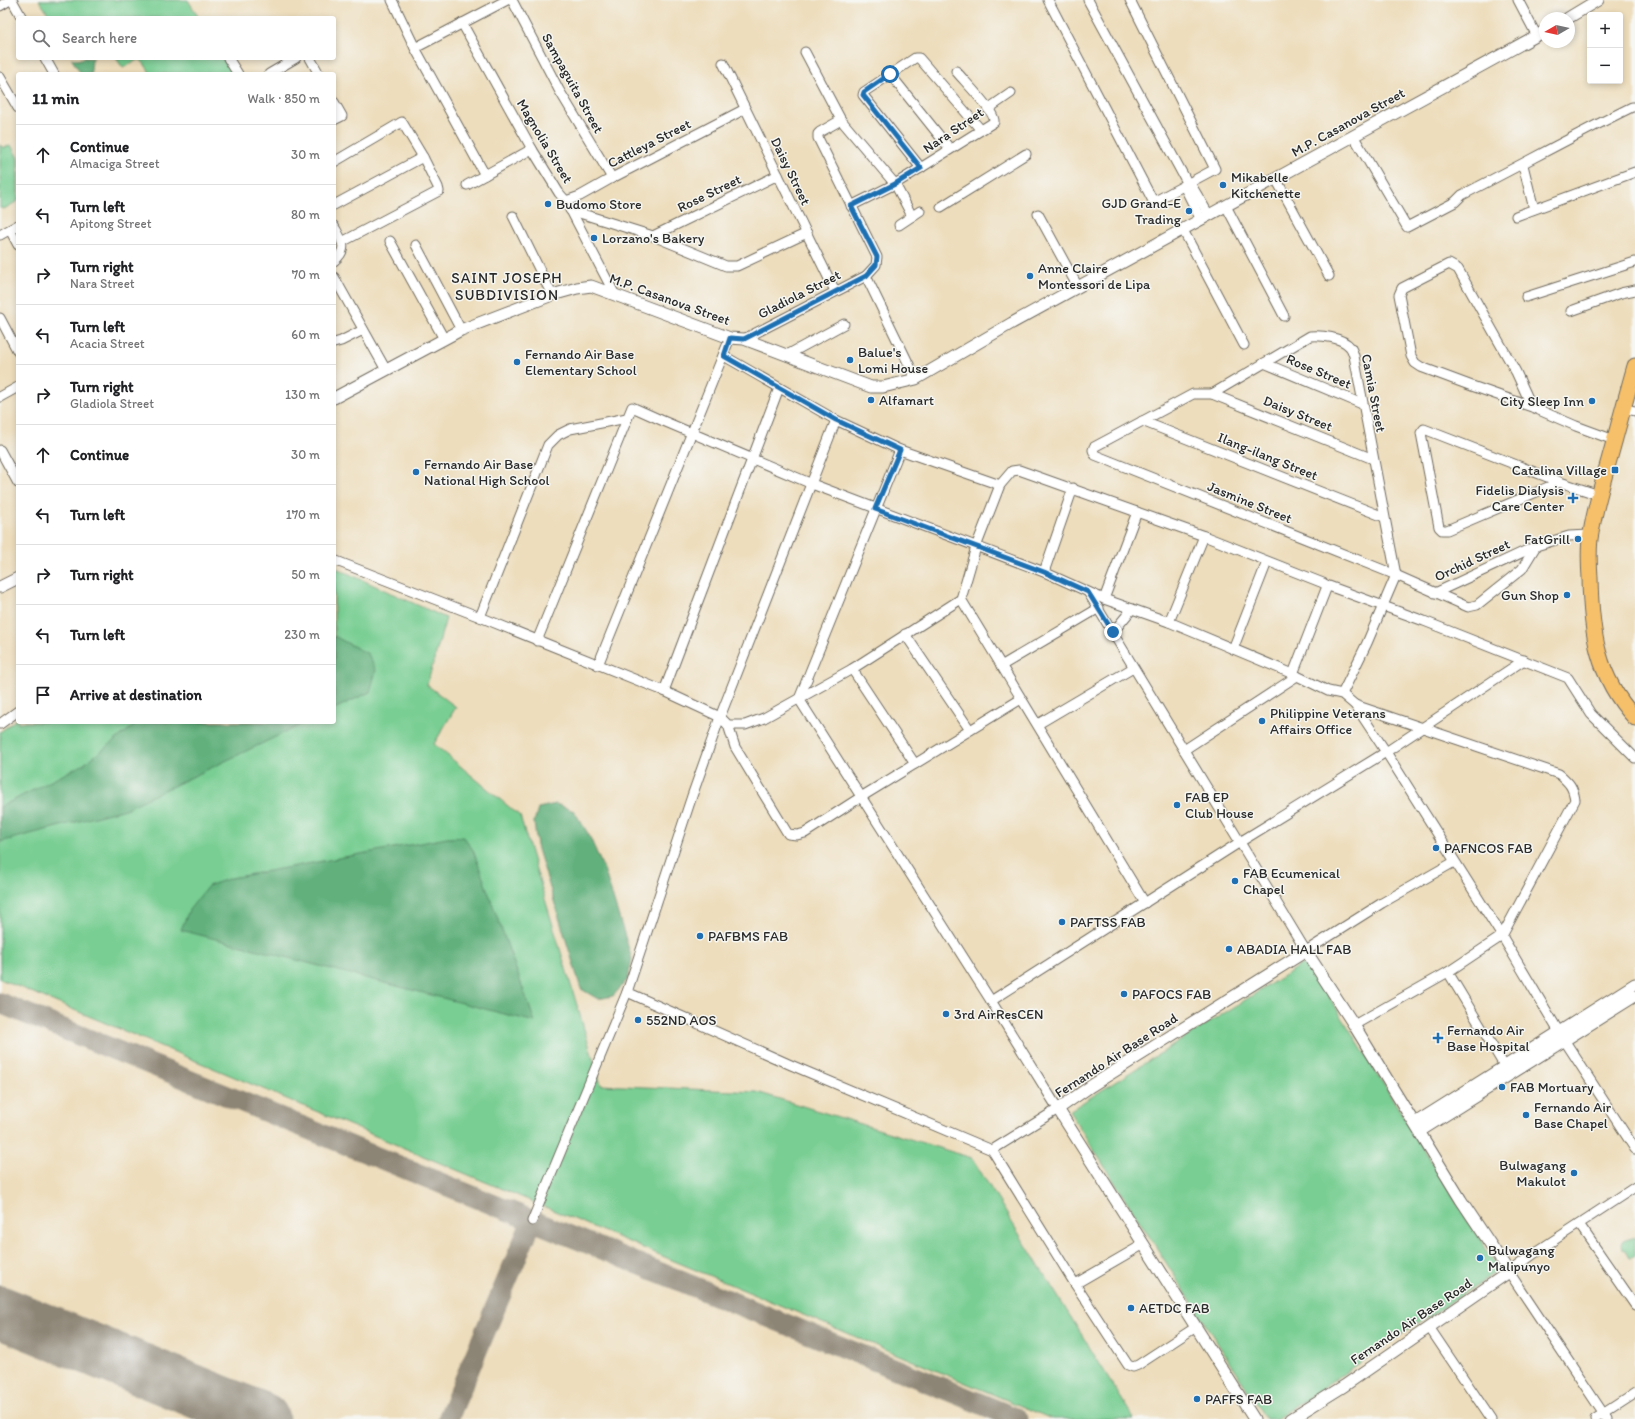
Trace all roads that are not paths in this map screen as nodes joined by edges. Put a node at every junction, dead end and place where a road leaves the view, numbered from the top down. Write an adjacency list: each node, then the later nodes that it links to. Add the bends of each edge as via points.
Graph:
1 (11, 0): 10 (street); 12 (street)
2 (392, 0): 16 (street)
3 (506, 0): 13 (street)
4 (512, 0): 50 (street, Sampaguita Street, via 559,90)
5 (1048, 0): 53 (street, via 1153,201)
6 (1088, 0): 53 (street)
7 (1130, 0): 53 (street, via 1215,169)
8 (1518, 0): 14 (street)
9 (1598, 0): 11 (street)
10 (0, 6)
11 (1575, 14)
12 (21, 16)
13 (462, 22): 16 (street); 40 (street, Magnolia Street)
14 (1539, 31)
15 (1539, 35): 39 (street, M.P. Casanova Street)
16 (415, 48): 48 (street)
17 (805, 52): 37 (street)
18 (46, 60): 24 (street)
19 (229, 60): 25 (street)
20 (293, 60): 26 (street)
21 (311, 60): 27 (street)
22 (722, 63): 34 (street, Daisy Street)
23 (956, 71): 35 (street, Nara Street)
24 (53, 72)
25 (237, 72)
26 (272, 72)
27 (318, 72)
28 (890, 74): 38 (street, via 919,58); 41 (street); 46 (street, via 863,95)
29 (0, 77): 31 (street)
30 (1010, 93): 35 (street)
31 (16, 105)
32 (336, 106): 36 (street, via 342,116)
33 (1635, 107): 45 (street, via 1632,106 1596,124)
34 (745, 109): 49 (street, Daisy Street); 50 (street, Cattleya Street)
35 (988, 109): 38 (street, Nara Street, via 994,117 994,122)
36 (336, 119)
37 (841, 120): 52 (street); 57 (street, via 820,132 818,138)
38 (981, 130): 41 (street, Nara Street)
39 (1354, 137): 45 (street, via 1407,227 1455,202 1462,195); 51 (street, M.P. Casanova Street)
40 (532, 149): 48 (street); 55 (street, Magnolia Street)
41 (950, 149): 46 (street, Nara Street)
42 (1026, 154): 59 (street)
43 (423, 156): 44 (street, via 402,122); 56 (street); 74 (street, via 439,191)
44 (336, 161)
45 (1523, 165): 60 (street)
46 (921, 168): 52 (street, Nara Street)
47 (1635, 172): 60 (street)
48 (486, 175): 54 (street)
49 (778, 175): 70 (street, Daisy Street); 72 (street, Rose Street)
50 (612, 178): 55 (street, Cattleya Street, via 580,196)
51 (1276, 179): 58 (street, M.P. Casanova Street); 79 (street)
52 (895, 184): 57 (street, Nara Street); 66 (street, via 916,213)
53 (1187, 184): 65 (street)
54 (467, 185)
55 (566, 200): 61 (street, Magnolia Street)
56 (336, 204)
57 (851, 206): 78 (street, via 877,257 876,265)
58 (1226, 206): 65 (street, M.P. Casanova Street); 88 (street)
59 (941, 207)
60 (1534, 209): 64 (street)
61 (570, 210): 72 (street); 85 (street, Magnolia Street)
62 (1038, 214): 80 (street)
63 (513, 216): 84 (street)
64 (1516, 216)
65 (1205, 218): 69 (street, M.P. Casanova Street)
66 (899, 225)
67 (14, 227): 71 (street)
68 (336, 230): 74 (street)
69 (1183, 230): 80 (street, M.P. Casanova Street); 97 (street)
70 (807, 233): 72 (street, via 737,266 726,266); 82 (street, Daisy Street)
71 (0, 235)
72 (653, 236)
73 (390, 241): 94 (street)
74 (342, 242): 76 (street, via 342,254)
75 (416, 245): 92 (street)
76 (336, 259)
77 (1635, 262): 86 (street)
78 (866, 276): 82 (street, Gladiola Street); 104 (street)
79 (1329, 276)
80 (1078, 287): 104 (street, M.P. Casanova Street)
81 (1635, 290): 87 (street)
82 (835, 291): 95 (street, Gladiola Street)
83 (337, 292): 91 (street)
84 (552, 295): 85 (street, M.P. Casanova Street, via 591,286); 92 (street, M.P. Casanova Street)
85 (615, 295): 93 (street, M.P. Casanova Street)
86 (1526, 297)
87 (1571, 311)
88 (1284, 316)
89 (0, 318): 98 (street)
90 (844, 324): 100 (street)
91 (363, 330): 96 (street); 103 (street)
92 (461, 330): 94 (street, M.P. Casanova Street)
93 (730, 338): 95 (street, M.P. Casanova Street); 99 (street)
94 (444, 339): 103 (street, M.P. Casanova Street)
95 (744, 339): 100 (street, M.P. Casanova Street)
96 (336, 342)
97 (1244, 345)
98 (16, 348)
99 (724, 356): 106 (street); 116 (street)
100 (787, 356): 104 (street, M.P. Casanova Street, via 871,387 883,387)
101 (1264, 363): 107 (street, Camia Street); 110 (street, Rose Street); 110 (street, Camia Street, via 1310,336 1322,335 1342,341 1350,346 1354,356)
102 (1635, 366): 112 (highway)
103 (386, 370): 109 (street, M.P. Casanova Street)
104 (916, 379)
105 (16, 388): 108 (street)
106 (779, 388): 114 (street); 120 (street)
107 (1212, 394): 115 (street, via 1193,394); 121 (street, Daisy Street)
108 (0, 397)
109 (336, 397)
110 (1362, 404): 121 (street, Camia Street)
111 (1532, 406): 111 (street, via 1415,363 1411,356 1399,295 1402,288 1449,264 1458,269 1516,372); 117 (street)
112 (1629, 410): 117 (highway)
113 (627, 418): 116 (street, via 632,407); 149 (street, via 570,429 548,444); 153 (street)
114 (836, 420): 119 (street); 124 (street)
115 (1142, 421): 130 (street, Ilang-ilang Street); 138 (street, Jasmine Street, via 1094,447 1095,455)
116 (692, 434): 120 (street); 156 (street)
117 (1614, 440): 127 (highway)
118 (0, 450): 122 (street)
119 (900, 450): 125 (street); 128 (street)
120 (753, 459): 124 (street); 161 (street)
121 (1373, 459): 130 (street, Camia Street)
122 (16, 479)
123 (1560, 482): 123 (street, via 1442,530 1421,433 1424,429); 127 (street)
124 (812, 484): 128 (street); 167 (street)
125 (1000, 485): 126 (street, via 1012,471 1019,470); 134 (street)
126 (1073, 488): 129 (street); 137 (street)
127 (1599, 495): 131 (highway)
128 (875, 509): 134 (street); 163 (street)
129 (1138, 512): 132 (street); 145 (street)
130 (1384, 517): 138 (street, Camia Street)
131 (1590, 535): 133 (street, Orchid Street, via 1569,536); 168 (highway, via 1592,624 1598,654 1612,688)
132 (1204, 536): 136 (street); 150 (street)
133 (1536, 546): 143 (street, Orchid Street); 143 (street, Jasmine Street, via 1522,569 1478,605 1468,607)
134 (976, 547): 137 (street); 144 (street)
135 (336, 561): 149 (street)
136 (1267, 562): 141 (street); 154 (street)
137 (1044, 572): 142 (street)
138 (1396, 575): 143 (street, Jasmine Street); 146 (street)
139 (16, 579): 140 (street)
140 (1, 584)
141 (1326, 585): 146 (street); 160 (street)
142 (1088, 592): 145 (street); 147 (street)
143 (1435, 593)
144 (961, 599): 152 (street); 157 (street)
145 (1104, 599): 148 (street)
146 (1383, 606): 155 (street); 162 (street)
147 (1099, 608): 151 (street); 157 (street)
148 (1132, 609): 150 (street); 151 (street)
149 (480, 617): 153 (street)
150 (1168, 622): 154 (street)
151 (1113, 632): 158 (street)
152 (905, 634): 159 (street); 173 (street)
153 (537, 641): 156 (street)
154 (1233, 649): 160 (street)
155 (1524, 660): 172 (street); 176 (street, via 1568,678 1591,714)
156 (598, 665): 161 (street)
157 (1001, 666): 164 (street)
158 (1133, 668): 170 (street); 174 (street)
159 (852, 669): 163 (street); 177 (street)
160 (1295, 675): 162 (street, via 1328,691); 174 (street)
161 (664, 691): 167 (street)
162 (1342, 694): 165 (street)
163 (799, 699): 171 (street, via 745,725); 178 (street)
164 (1021, 699): 170 (street); 173 (street)
165 (1355, 705): 172 (street); 175 (street)
166 (16, 712): 169 (street)
167 (720, 717): 171 (street); 186 (street)
168 (1635, 718)
169 (0, 724)
170 (1038, 724): 181 (street)
171 (728, 725): 178 (street, via 735,747 788,834 805,833)
172 (1422, 728): 175 (street); 182 (street, via 1559,774 1574,790 1575,800)
173 (970, 730): 177 (street)
174 (1184, 750): 179 (street)
175 (1386, 752): 179 (street); 180 (street)
176 (1635, 758)
177 (915, 764): 178 (street)
178 (860, 797): 188 (street)
179 (1240, 842): 181 (street); 183 (street)
180 (1454, 862): 182 (street); 183 (street)
181 (1145, 902): 188 (street)
182 (1502, 936): 184 (street); 190 (street)
183 (1306, 951): 189 (street); 192 (street, Fernando Air Base Road)
184 (1448, 972): 189 (street); 191 (street)
185 (1635, 984): 190 (street)
186 (627, 992): 195 (street); 197 (street)
187 (1635, 996): 190 (street)
188 (991, 1001): 192 (street)
189 (1354, 1025): 193 (street)
190 (1562, 1036): 191 (street); 194 (street)
191 (1507, 1071): 193 (street)
192 (1058, 1109): 195 (street); 199 (street, Fernando Air Base Road)
193 (1418, 1127): 200 (street, via 1461,1200)
194 (1635, 1149)
195 (992, 1150): 201 (street)
196 (1635, 1187): 198 (street)
197 (532, 1221)
198 (1579, 1224): 200 (street); 202 (street)
199 (1144, 1244): 201 (street); 203 (street, Fernando Air Base Road)
200 (1509, 1272): 204 (street, Fernando Air Base Road); 206 (street)
201 (1075, 1284): 203 (street, via 1128,1365 1133,1367)
202 (1635, 1305)
203 (1196, 1327): 207 (street, Fernando Air Base Road)
204 (1429, 1327): 208 (street, Fernando Air Base Road); 209 (street)
205 (1635, 1393): 206 (street)
206 (1606, 1416): 210 (street)
207 (1254, 1419)
208 (1291, 1419)
209 (1491, 1419)
210 (1595, 1419)

